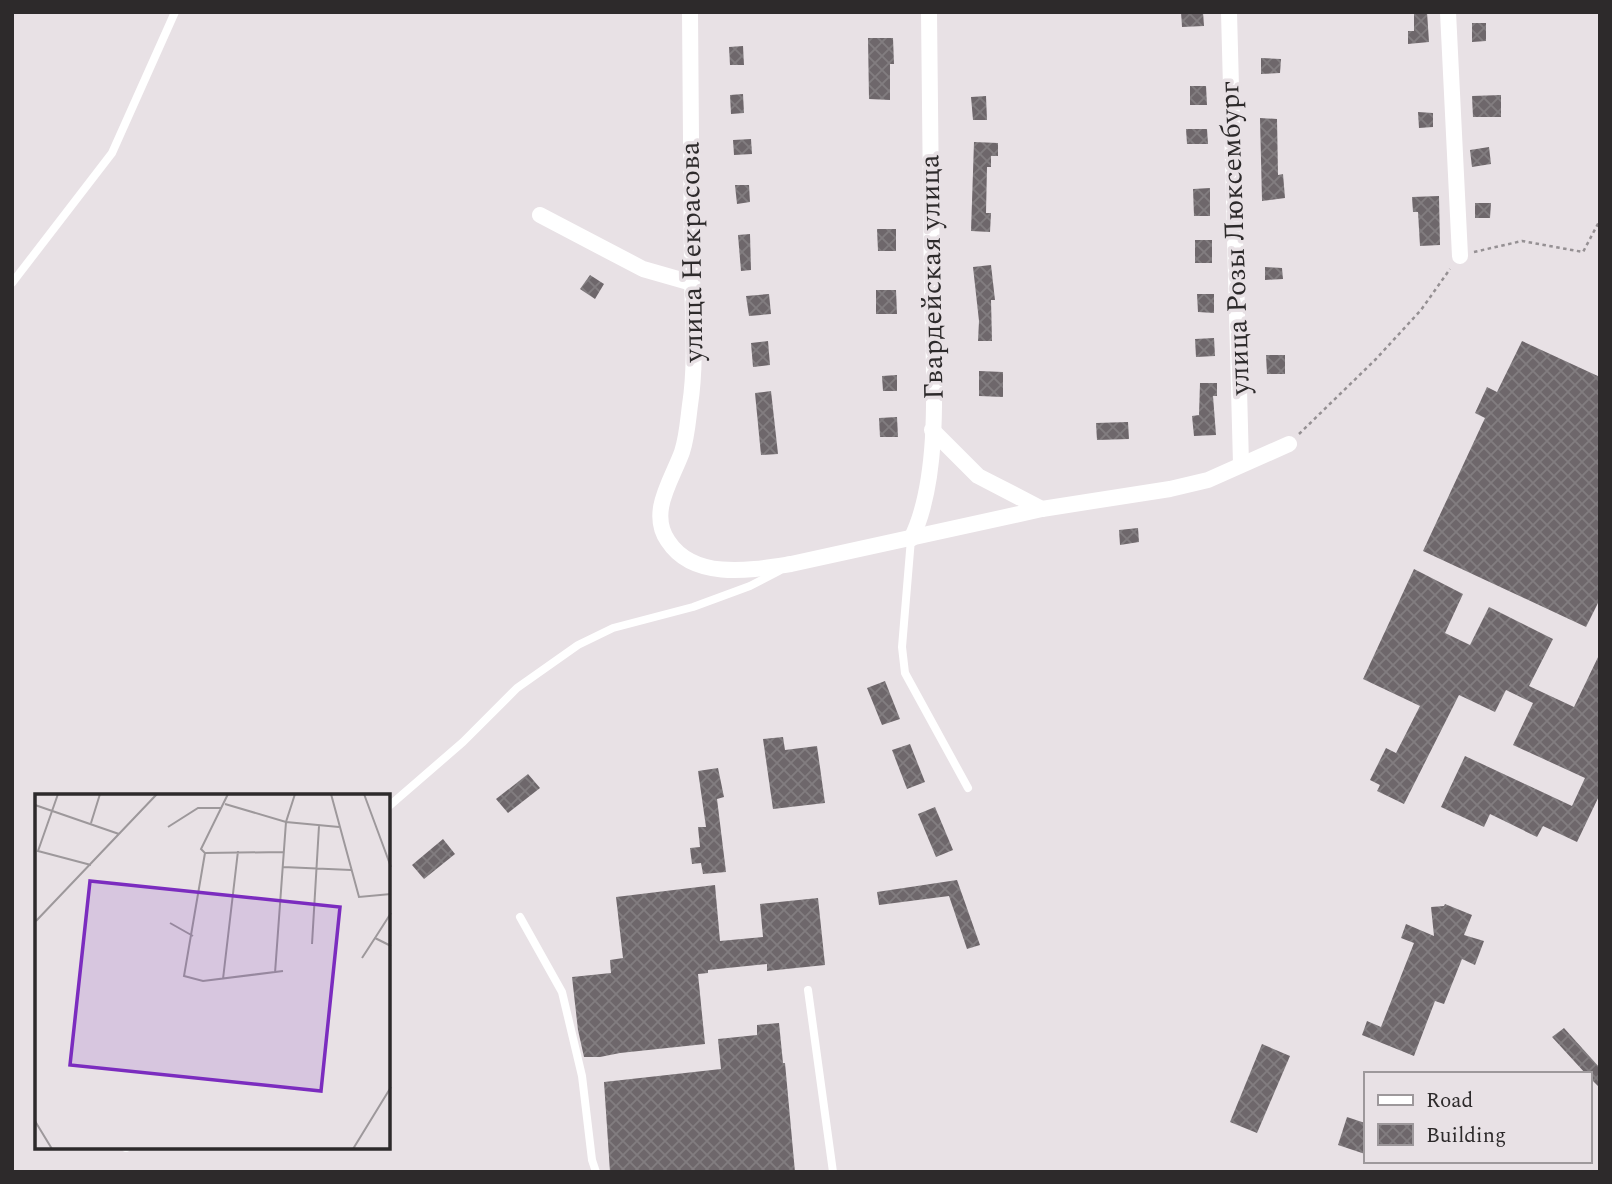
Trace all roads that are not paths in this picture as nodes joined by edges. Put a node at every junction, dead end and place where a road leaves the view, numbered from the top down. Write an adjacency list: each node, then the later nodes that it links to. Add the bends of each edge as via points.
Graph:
1 (175, 12): 8 (lane, via 112,152)
2 (690, 12): 9 (street, улица Некрасова)
3 (929, 12): 10 (street, Гвардейская улица)
4 (1229, 12): 12 (street, улица Розы Люксембург)
5 (1448, 12): 7 (street)
6 (540, 215): 9 (street, via 643,269)
7 (1460, 256)
8 (12, 282)
9 (692, 283): 15 (street, улица Некрасова, via 691,402 683,449 660,508 660,525 679,555 699,564 722,570)
10 (932, 430): 13 (street, via 978,476); 14 (street, Гвардейская улица, via 925,502)
11 (1289, 444): 12 (street, улица Некрасова)
12 (1241, 464): 13 (street, улица Некрасова, via 1208,480 1170,489)
13 (1042, 509): 14 (street, улица Некрасова)
14 (911, 539): 15 (street, улица Некрасова); 16 (lane, via 902,648 905,673)
15 (791, 564): 17 (lane, via 750,586 613,628 578,645 517,688)
16 (968, 788)
17 (390, 805)
18 (520, 917): 20 (lane, via 562,992 582,1076)
19 (808, 990): 21 (lane)
20 (596, 1172)
21 (833, 1172)

